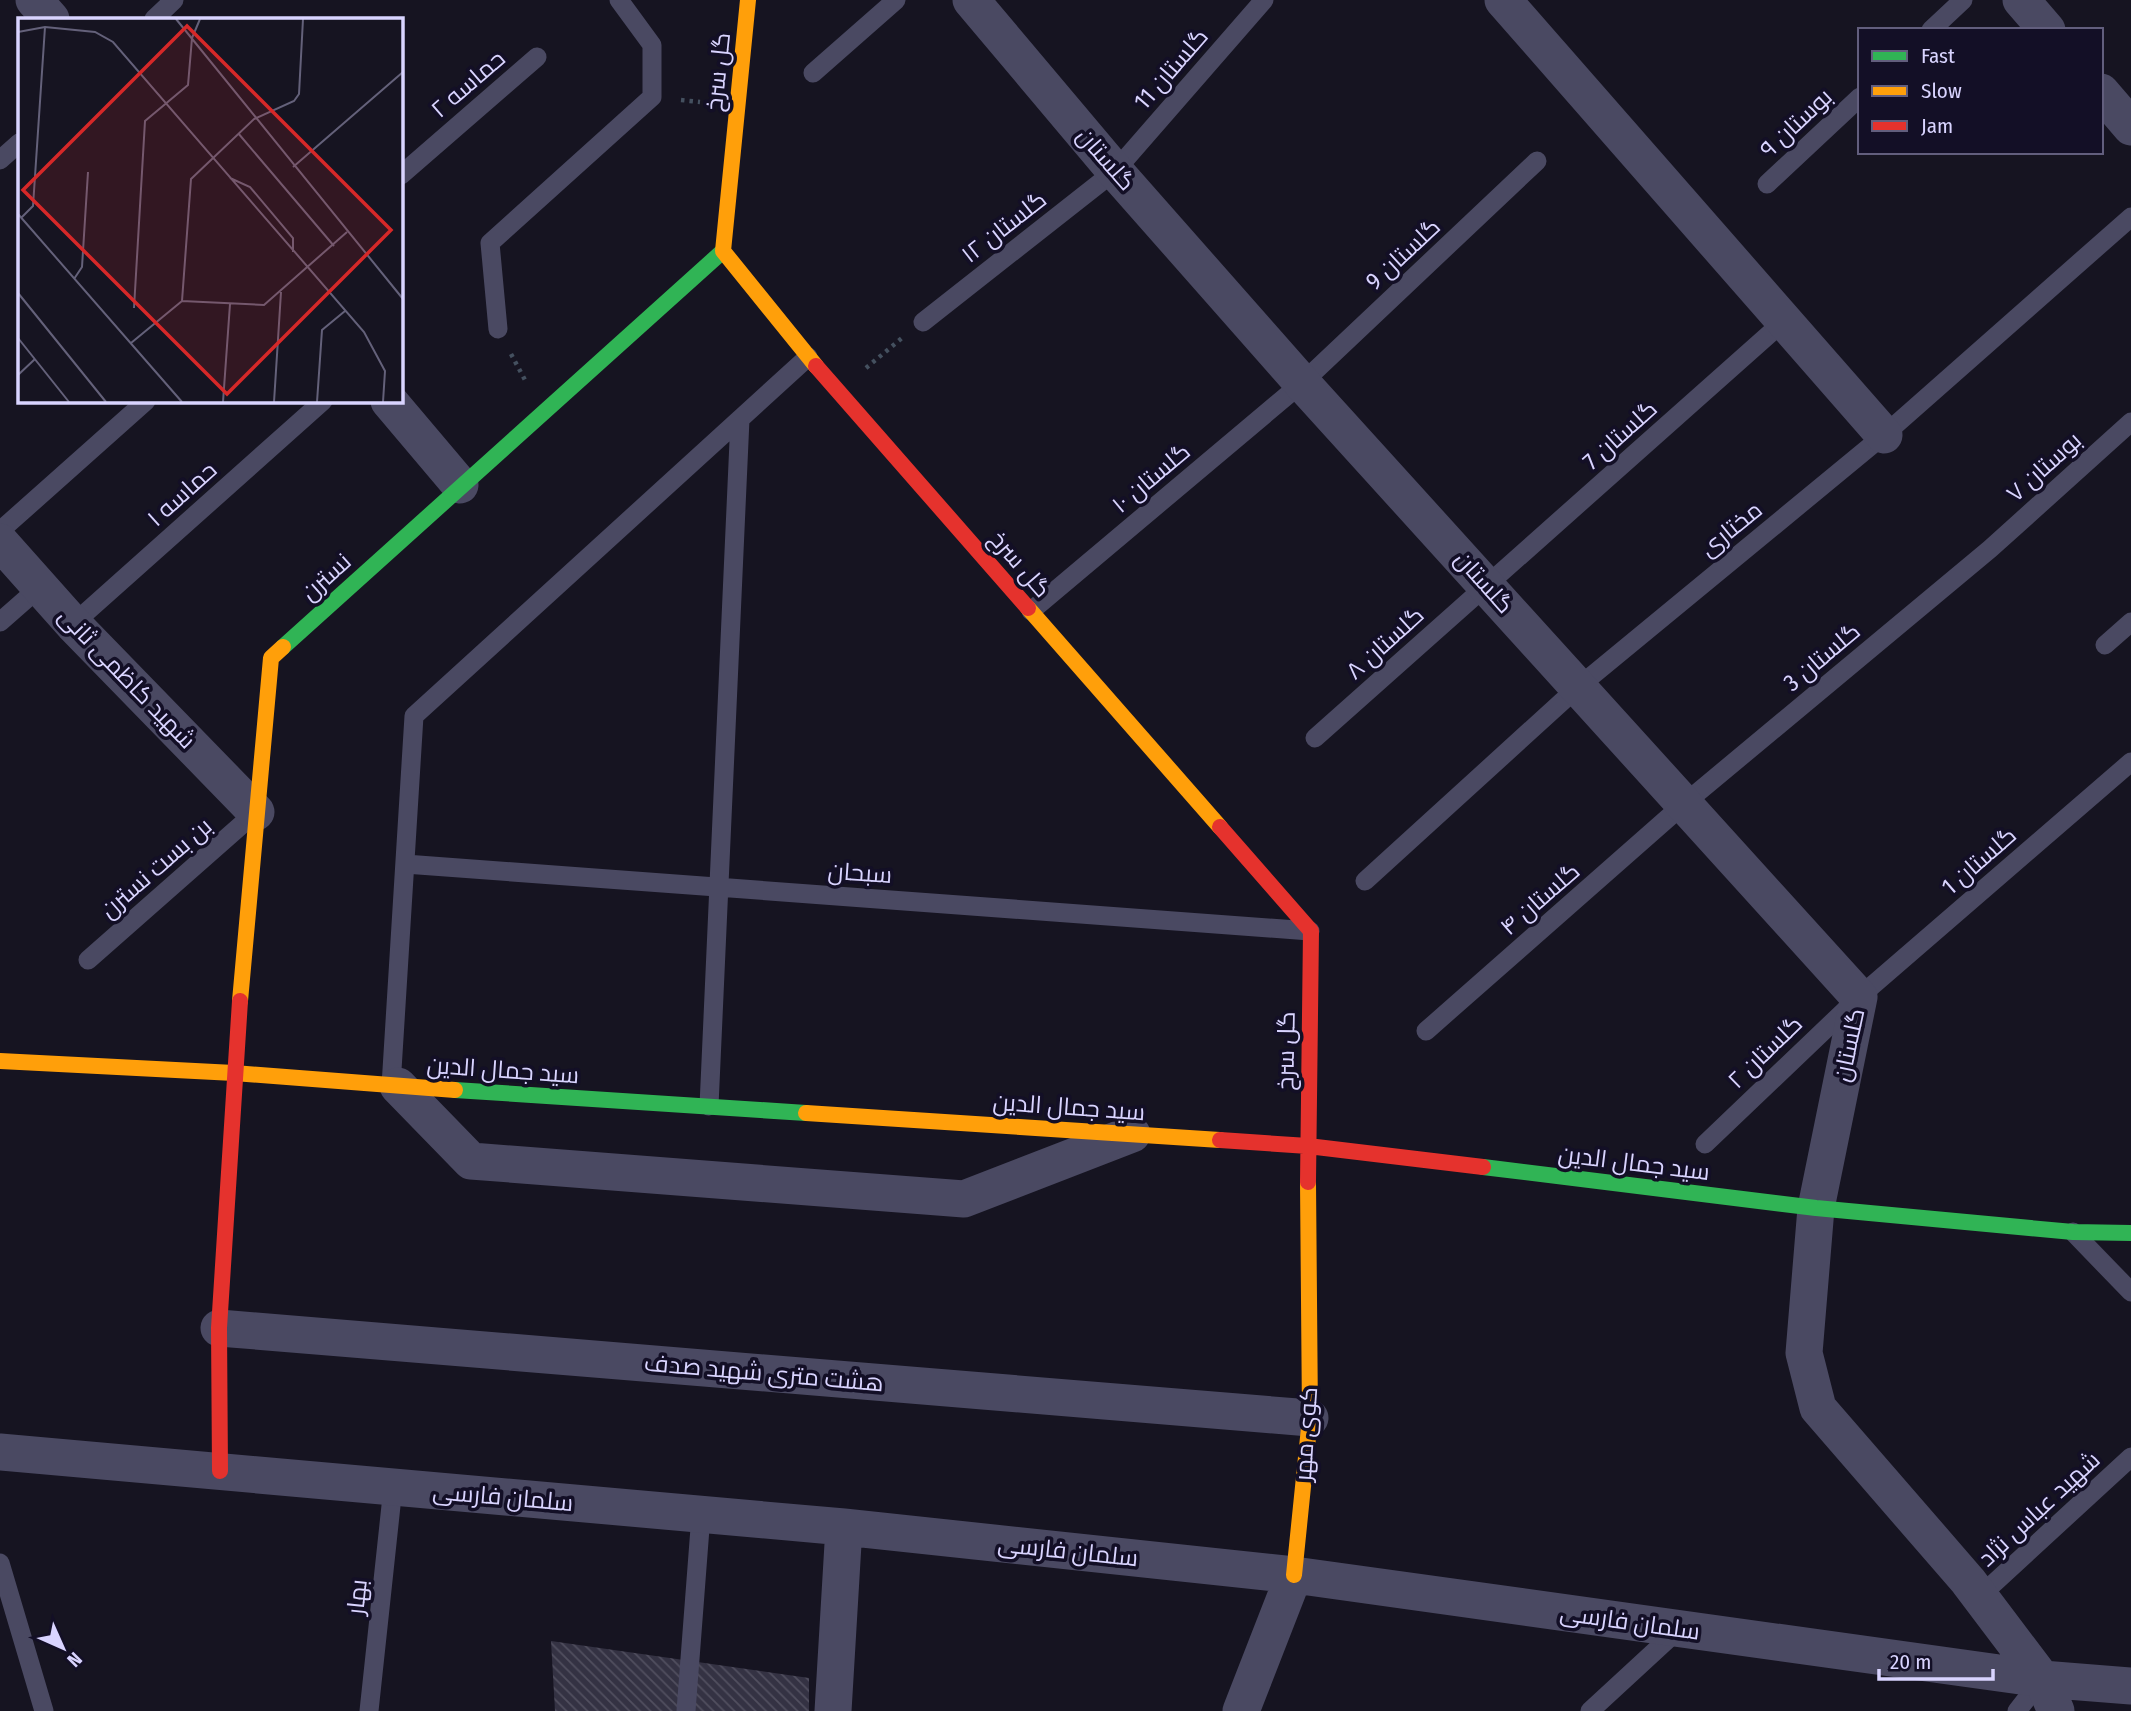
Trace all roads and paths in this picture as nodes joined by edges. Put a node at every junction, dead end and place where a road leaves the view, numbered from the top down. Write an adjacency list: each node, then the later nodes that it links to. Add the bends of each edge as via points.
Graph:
1 (34, 0): 11 (street)
2 (174, 0): 12 (lane)
3 (619, 0): 30 (lane, via 652,45 652,97 490,243)
4 (748, 0): 27 (street, گل سرخ)
5 (896, 0): 16 (lane)
6 (971, 0): 23 (street, گلستان)
7 (1264, 0): 23 (lane, گلستان 11)
8 (1503, 0): 28 (street)
9 (1962, 0): 13 (lane)
10 (2021, 0): 14 (street)
11 (50, 18)
12 (154, 18)
13 (1933, 28)
14 (2045, 28)
15 (537, 57): 24 (lane, حماسه ۲)
16 (813, 73)
17 (2103, 94): 19 (street)
18 (1858, 99): 25 (lane, بوستان ۹)
19 (2131, 127)
20 (18, 144): 21 (lane)
21 (0, 160)
22 (1537, 161): 32 (lane, گلستان 9)
23 (1115, 171): 29 (lane, گلستان ۱۲); 32 (street, گلستان)
24 (402, 175)
25 (1767, 184)
26 (2131, 217): 40 (lane, مختاری)
27 (723, 251): 31 (street, گل سرخ); 37 (street, نسترن)
28 (1784, 321): 40 (street); 45 (lane, گلستان 7)
29 (923, 322): 33 (path)
30 (498, 328): 37 (path)
31 (808, 357): 33 (street, گل سرخ); 38 (lane)
32 (1302, 383): 45 (street, گلستان); 47 (lane, گلستان ۱۰)
33 (838, 390): 47 (street, گل سرخ)
34 (145, 402): 42 (lane)
35 (322, 402): 50 (lane, حماسه ۱)
36 (390, 402): 41 (street)
37 (542, 412): 41 (street, نسترن)
38 (740, 419): 57 (lane, via 414,716); 59 (lane)
39 (2131, 422): 44 (lane, بوستان ۷)
40 (1884, 435): 52 (lane, مختاری)
41 (460, 485): 56 (street, نسترن, via 271,658)
42 (0, 531)
43 (0, 542): 46 (street, شهید کاظمی ثانی)
44 (1990, 549): 55 (lane, گلستان 3)
45 (1487, 585): 52 (street, گلستان); 53 (lane, گلستان ۸)
46 (41, 586): 48 (lane); 50 (street, شهید کاظمی ثانی)
47 (1031, 611): 60 (street, گل سرخ)
48 (0, 622)
49 (2131, 622): 51 (lane)
50 (73, 624): 56 (street, شهید کاظمی ثانی)
51 (2105, 645)
52 (1577, 688): 55 (street, گلستان); 58 (lane, مختاری)
53 (1315, 738)
54 (2131, 762): 62 (lane, گلستان 1)
55 (1685, 803): 62 (street, گلستان); 63 (lane, گلستان ۴)
56 (256, 812): 61 (lane, بن بست نسترن); 65 (street, نسترن)
57 (405, 864): 59 (lane, سبحان); 66 (lane)
58 (1365, 881)
59 (721, 887): 60 (lane, سبحان); 67 (lane)
60 (1311, 931): 70 (street, گل سرخ)
61 (88, 960)
62 (1859, 997): 69 (lane, گلستان ۲); 71 (street, گلستان)
63 (1426, 1031)
64 (0, 1061): 65 (street, سید جمال الدین)
65 (234, 1073): 66 (street, سید جمال الدین); 75 (street, نسترن)
66 (395, 1086): 67 (street, سید جمال الدین); 68 (street, via 471,1161 964,1199)
67 (709, 1106): 68 (street, سید جمال الدین)
68 (1132, 1135): 70 (street, سید جمال الدین)
69 (1705, 1144)
70 (1308, 1146): 71 (street, سید جمال الدین); 76 (street, کوی مهر)
71 (1816, 1208): 72 (street, سید جمال الدین); 85 (street, گلستان, via 1804,1353 1818,1408)
72 (2073, 1232): 73 (street, سید جمال الدین); 74 (lane)
73 (2131, 1233)
74 (2131, 1292)
75 (219, 1328): 76 (street, هشت متری شهید صدف); 79 (street, نسترن)
76 (1310, 1418): 84 (street, کوی مهر)
77 (0, 1452): 79 (street, سلمان فارسی)
78 (2131, 1457): 85 (lane, شهید عباس نژاد)
79 (220, 1471): 80 (street, سلمان فارسی)
80 (393, 1487): 81 (street, سلمان فارسی); 90 (lane, بهار)
81 (701, 1515): 82 (street, سلمان فارسی); 91 (lane)
82 (845, 1527): 84 (street, سلمان فارسی); 92 (street)
83 (0, 1563): 89 (lane)
84 (1294, 1575): 86 (street, سلمان فارسی); 93 (street, کوی مهر)
85 (1980, 1596): 88 (street, گلستان)
86 (1680, 1629): 88 (street, سلمان فارسی); 94 (lane)
87 (2131, 1686): 88 (street, سلمان فارسی)
88 (2049, 1695): 95 (lane)
89 (44, 1711)
90 (369, 1711)
91 (686, 1711)
92 (833, 1711)
93 (1241, 1711)
94 (1590, 1711)
95 (2017, 1711)

